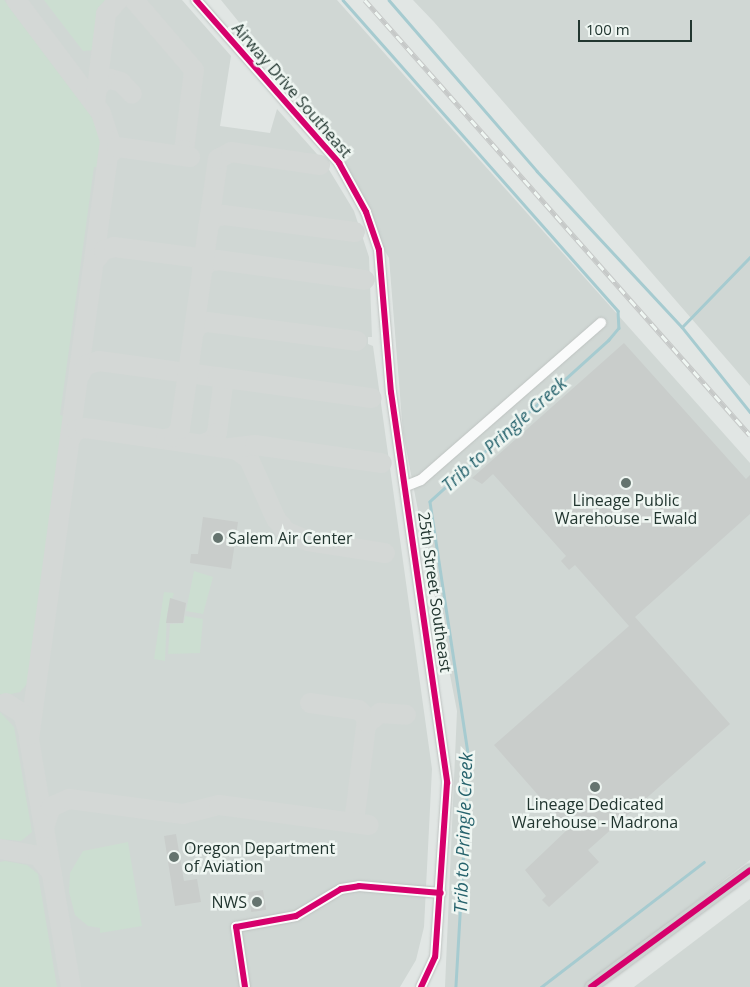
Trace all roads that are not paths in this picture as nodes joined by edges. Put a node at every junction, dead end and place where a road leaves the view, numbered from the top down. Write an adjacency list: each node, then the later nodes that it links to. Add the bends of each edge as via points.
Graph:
1 (196, 0): 2 (street, Airway Drive Southeast, via 330,151)
2 (361, 202): 4 (street, 25th Street Southeast, via 382,267 389,375)
3 (600, 323): 4 (street, via 421,480)
4 (406, 486): 6 (street, 25th Street Southeast, via 447,783)
5 (750, 870): 9 (main road)
6 (441, 893): 7 (street, via 350,887 296,916 236,927); 8 (street, 25th Street Southeast, via 435,957)
7 (245, 987)
8 (421, 987)
9 (590, 987)

